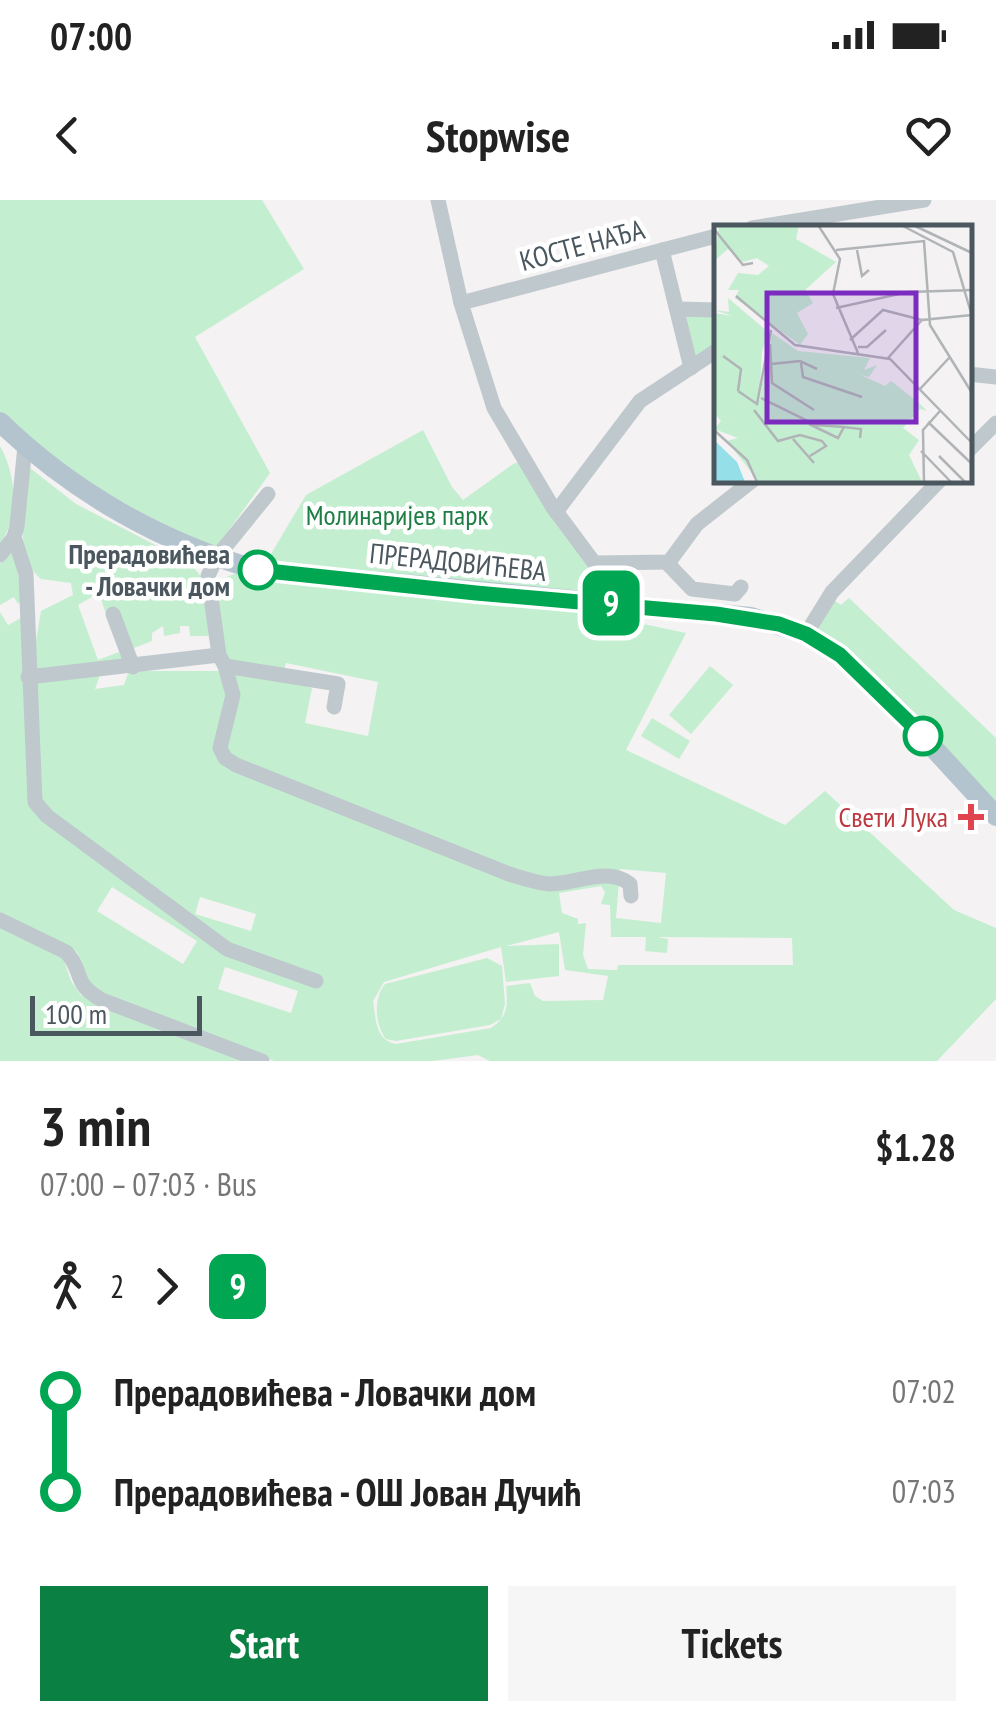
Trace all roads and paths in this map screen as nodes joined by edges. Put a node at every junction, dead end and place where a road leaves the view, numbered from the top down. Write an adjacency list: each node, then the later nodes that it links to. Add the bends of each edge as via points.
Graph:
1 (438, 200): 6 (street)
2 (924, 200): 3 (street)
3 (770, 225)
4 (714, 237): 5 (street, КОСТЕ НАЂА)
5 (662, 250): 6 (street, КОСТЕ НАЂА); 7 (street)
6 (461, 303): 20 (street, via 494,408)
7 (678, 309): 8 (street); 10 (street)
8 (714, 310)
9 (714, 352): 10 (street)
10 (691, 368): 20 (street, via 640,401)
11 (971, 374): 12 (street)
12 (996, 377)
13 (0, 422): 15 (main road, ПРЕРАДОВИЋЕВА)
14 (996, 423): 16 (street)
15 (25, 446): 21 (street); 23 (main road, ПРЕРАДОВИЋЕВА, via 120,512)
16 (971, 448)
17 (750, 482): 25 (street, via 697,524)
18 (938, 482): 29 (street, via 828,596)
19 (268, 494): 23 (street)
20 (556, 512): 24 (street)
21 (14, 537): 22 (street); 32 (street, via 26,574)
22 (0, 554)
23 (216, 558): 27 (main road, ПРЕРАДОВИЋЕВА, via 286,574); 30 (street, via 208,584)
24 (595, 563): 25 (street); 27 (street)
25 (667, 563): 26 (street, via 692,589 735,594)
26 (741, 586)
27 (606, 603): 29 (main road, ПРЕРАДОВИЋЕВА, via 751,618)
28 (113, 614): 31 (street)
29 (806, 634): 34 (main road, ПРЕРАДОВИЋЕВА, via 840,655 904,716)
30 (222, 660): 31 (street); 33 (street, via 338,684); 35 (street, via 234,695 220,748 225,758 509,874 554,884 622,878)
31 (132, 667): 32 (street)
32 (28, 677): 37 (street, via 33,795 47,816 227,949)
33 (334, 707)
34 (996, 816)
35 (631, 896)
36 (0, 920): 38 (street, via 66,952 85,990 102,1000)
37 (316, 981)
38 (262, 1061)

